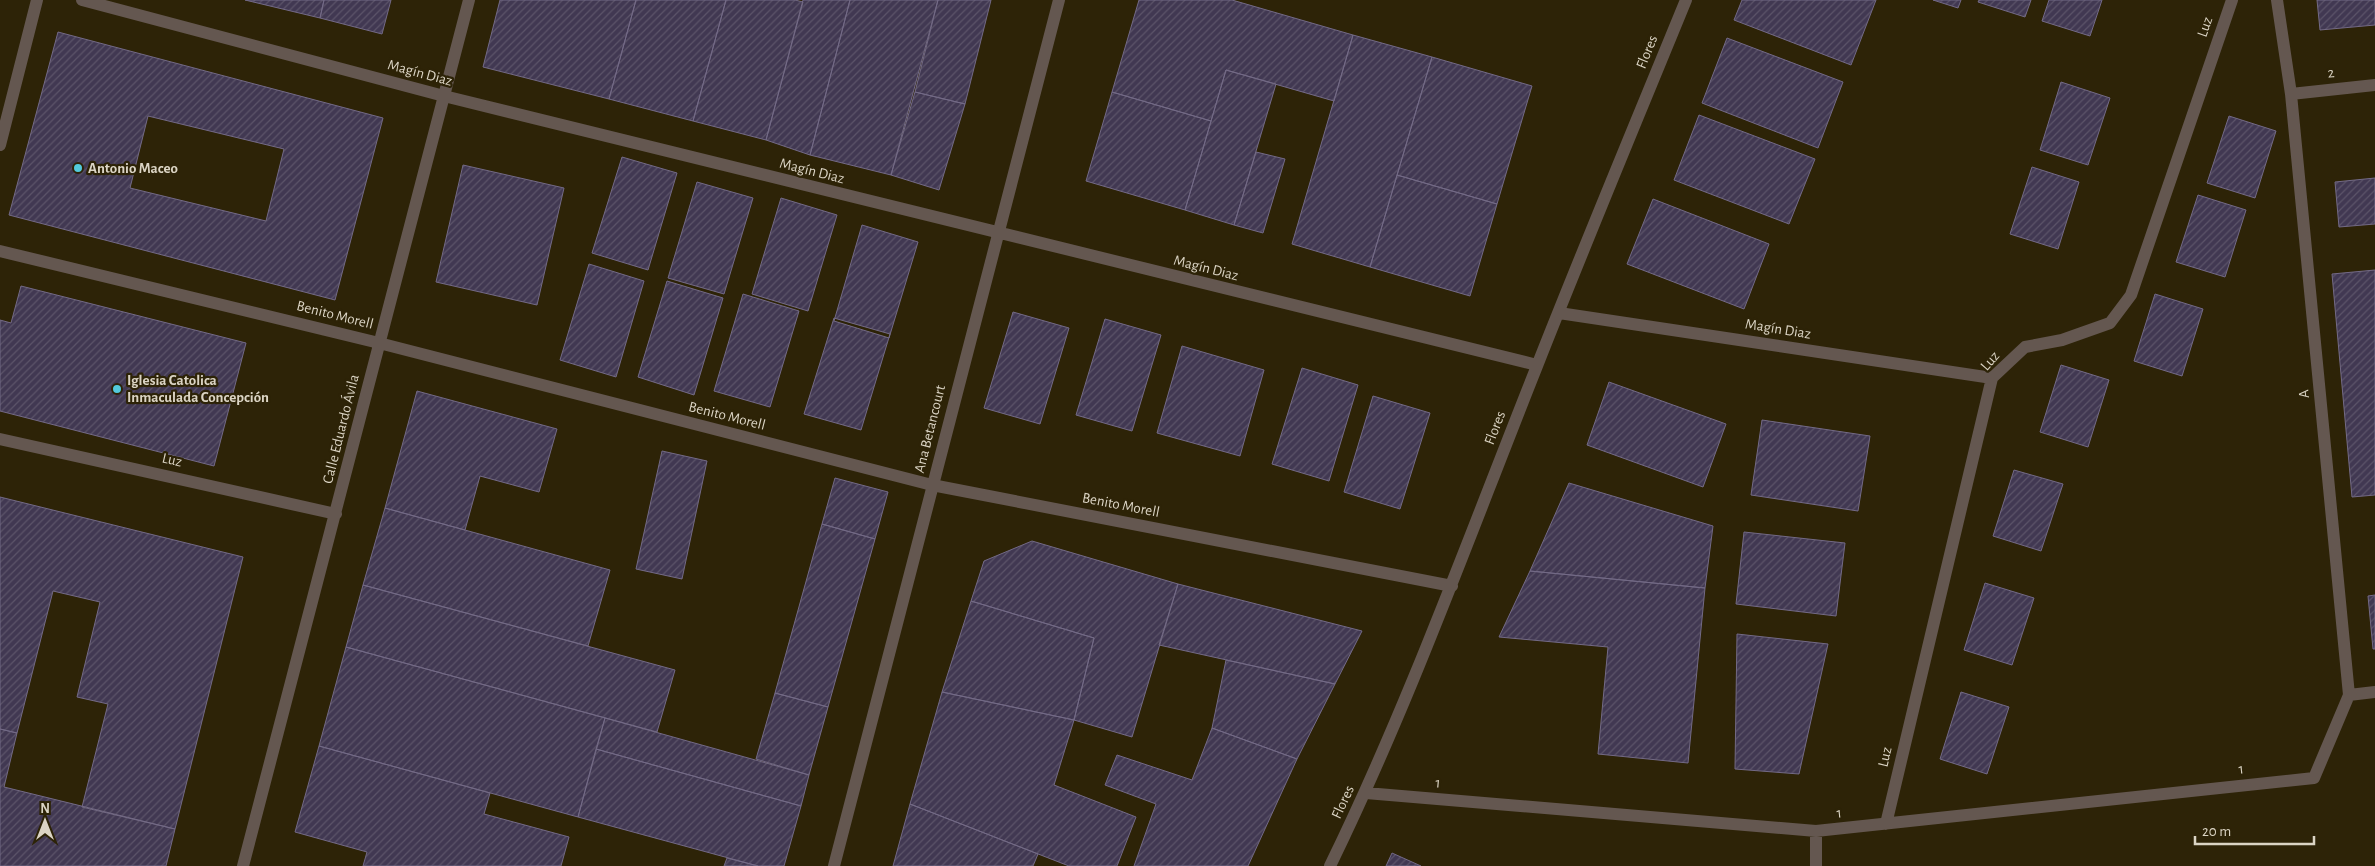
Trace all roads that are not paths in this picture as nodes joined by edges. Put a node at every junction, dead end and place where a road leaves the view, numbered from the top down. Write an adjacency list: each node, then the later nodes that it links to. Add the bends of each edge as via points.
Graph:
1 (38, 0): 11 (street)
2 (82, 0): 10 (street, Magín Diaz)
3 (469, 0): 10 (street, Calle Eduardo Ávila)
4 (1059, 0): 12 (street, Ana Betancourt)
5 (1686, 0): 14 (street, Flores)
6 (2232, 0): 17 (street, Luz, via 2131,295 2110,323 2062,340 2026,347)
7 (2277, 0): 9 (street, A)
8 (2375, 85): 9 (street, 2)
9 (2291, 94): 23 (street, A)
10 (444, 96): 12 (street, Magín Diaz); 15 (street, Calle Eduardo Ávila)
11 (0, 145)
12 (997, 234): 16 (street, Magín Diaz); 19 (street, Ana Betancourt)
13 (0, 251): 15 (street, Benito Morell)
14 (1559, 313): 16 (street, Flores); 17 (street, Magín Diaz)
15 (379, 342): 19 (street, Benito Morell); 20 (street, Calle Eduardo Ávila)
16 (1537, 365): 21 (street, Flores)
17 (1992, 378): 26 (street, Luz)
18 (0, 439): 20 (street, Luz)
19 (932, 486): 21 (street, Benito Morell); 29 (street, Ana Betancourt)
20 (336, 514): 28 (street, Calle Eduardo Ávila)
21 (1452, 586): 25 (street, Flores)
22 (2375, 692): 23 (street)
23 (2350, 695): 24 (street, A)
24 (2314, 778): 26 (street, 1)
25 (1366, 793): 27 (street, 1); 30 (street, Flores)
26 (1886, 824): 27 (street, 1)
27 (1816, 831): 31 (street)
28 (243, 866)
29 (834, 866)
30 (1330, 866)
31 (1816, 866)

